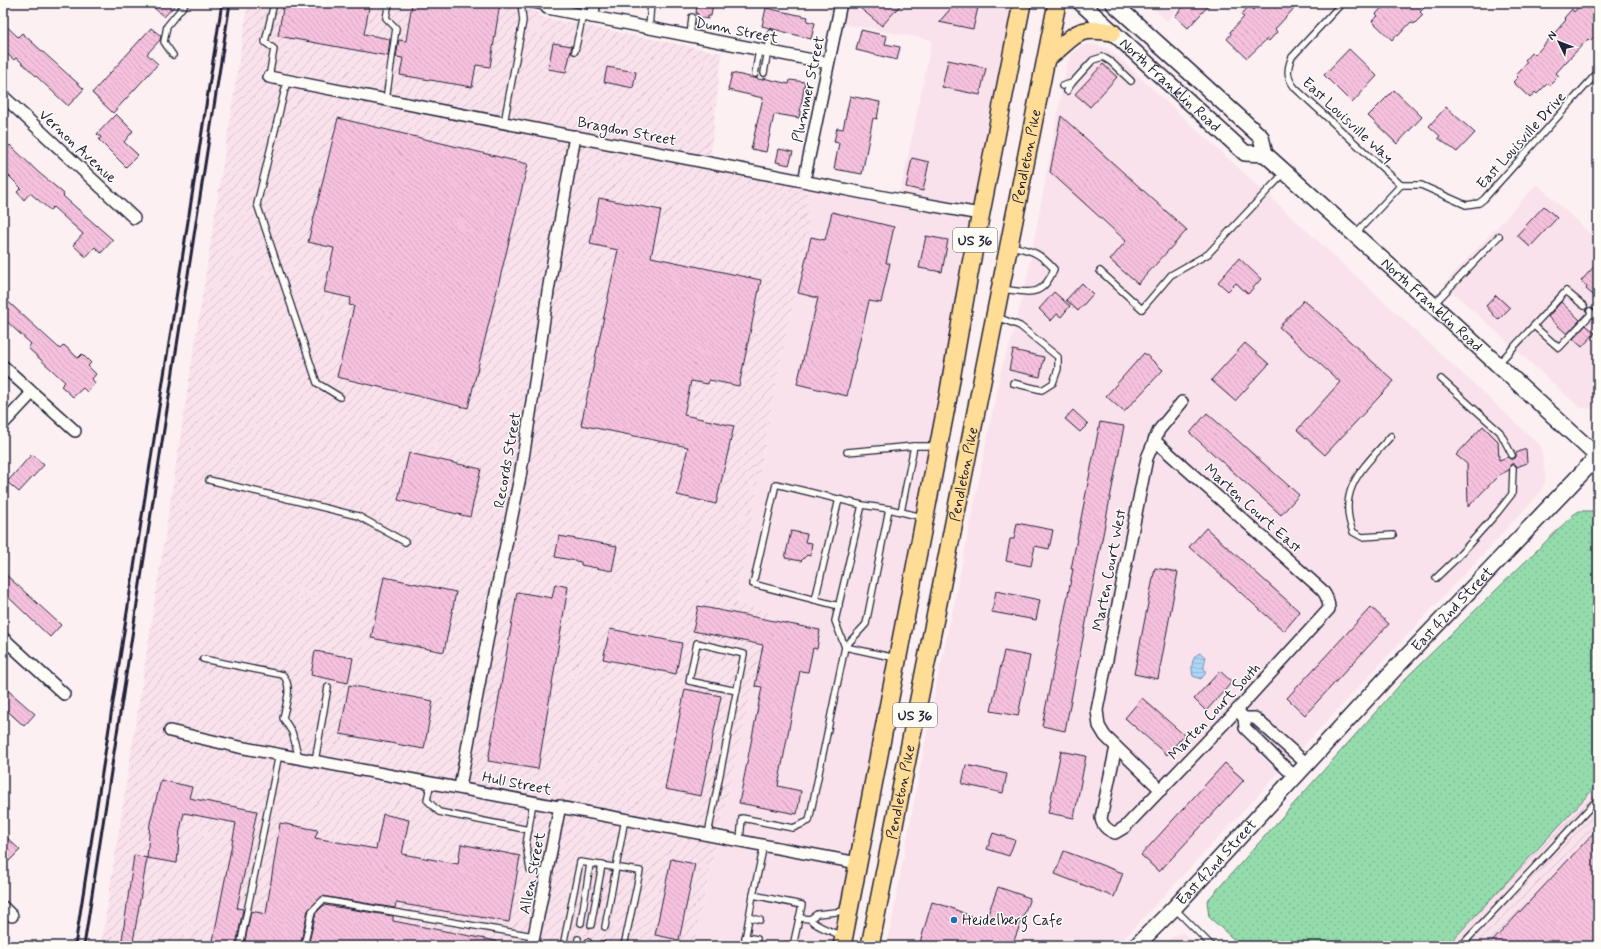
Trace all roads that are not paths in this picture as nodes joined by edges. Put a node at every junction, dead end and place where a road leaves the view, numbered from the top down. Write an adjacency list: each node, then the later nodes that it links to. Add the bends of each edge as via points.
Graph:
1 (186, 3): 23 (lane, via 167,26 164,42)
2 (274, 3): 29 (lane, via 265,42 274,49)
3 (389, 3): 36 (lane, via 386,18 396,28)
4 (521, 3): 37 (lane, via 523,21)
5 (526, 3): 14 (lane)
6 (594, 3): 15 (street)
7 (651, 3): 17 (lane)
8 (841, 3): 25 (street, Plummer Street)
9 (1022, 3): 43 (main road, Pendleton Pike / US 36)
10 (1057, 3): 24 (main road, Pendleton Pike / US 36)
11 (1081, 3): 18 (main road, North Franklin Road)
12 (1113, 3): 39 (main road, North Franklin Road, via 1261,137)
13 (1342, 3): 42 (lane, East Louisville Way, via 1292,58 1288,66 1289,80 1296,90)
14 (547, 8): 15 (street, Dunn Street)
15 (588, 16): 17 (street, Dunn Street); 21 (lane)
16 (692, 17): 20 (lane)
17 (649, 28): 20 (street, Dunn Street)
18 (1112, 32): 24 (main road, via 1082,31); 39 (main road, North Franklin Road, via 1245,153)
19 (771, 33): 22 (lane)
20 (690, 36): 22 (street, Dunn Street)
21 (575, 51)
22 (763, 51): 25 (street, Dunn Street); 27 (lane); 28 (lane)
23 (173, 55)
24 (1047, 58): 47 (main road, Pendleton Pike / US 36)
25 (828, 63): 41 (street, Plummer Street)
26 (1598, 72): 42 (lane, East Louisville Drive, via 1479,202 1464,204 1419,184)
27 (764, 73)
28 (755, 74)
29 (269, 77): 30 (street, Bragdon Street)
30 (287, 81): 36 (street, Bragdon Street); 60 (lane, via 257,204 317,383)
31 (1131, 81): 32 (lane, via 1103,57 1093,60)
32 (1072, 83): 33 (lane); 34 (lane)
33 (1062, 86)
34 (1067, 91)
35 (3, 96): 44 (street, Vernon Avenue)
36 (386, 100): 37 (street, Bragdon Street)
37 (504, 123): 38 (street, Bragdon Street)
38 (576, 136): 41 (street, Bragdon Street); 100 (street, Records Street, via 548,291 520,477)
39 (1265, 154): 40 (main road, North Franklin Road)
40 (1285, 172): 45 (main road, North Franklin Road); 48 (lane, via 1208,254 1171,275 1142,308)
41 (804, 181): 43 (street, Bragdon Street)
42 (1401, 185): 45 (lane)
43 (980, 214): 67 (main road, Pendleton Pike / US 36)
44 (134, 218)
45 (1354, 235): 50 (main road, North Franklin Road)
46 (1499, 236): 50 (lane)
47 (1010, 246): 49 (main road, Pendleton Pike / US 36); 49 (lane, via 1034,252 1054,269 1049,281 1041,290 1027,292)
48 (1100, 270)
49 (1001, 289): 52 (main road, Pendleton Pike / US 36)
50 (1433, 305): 55 (main road, North Franklin Road)
51 (1584, 306): 54 (lane, via 1566,291)
52 (996, 317): 58 (lane, via 1020,326 1058,357 1058,369 1053,383 1042,390); 141 (main road, Pendleton Pike / US 36)
53 (1598, 318): 54 (lane, via 1591,312 1559,348)
54 (1534, 326): 55 (lane)
55 (1498, 365): 70 (main road, North Franklin Road)
56 (3, 366): 59 (street)
57 (1441, 379): 69 (lane, via 1500,432)
58 (1013, 383)
59 (32, 393): 62 (street); 63 (street)
60 (340, 397)
61 (1182, 402): 65 (street, Marten Court West)
62 (3, 424)
63 (75, 431)
64 (1391, 436): 78 (lane, via 1354,480 1348,494 1348,521 1353,532 1362,537)
65 (1154, 440): 82 (street, Marten Court East, via 1322,590); 93 (street, Marten Court West, via 1143,472 1097,710 1099,726)
66 (914, 446): 67 (lane); 68 (lane); 76 (lane)
67 (938, 446): 77 (main road, Pendleton Pike / US 36)
68 (846, 452)
69 (1512, 455)
70 (1598, 456): 97 (main road, East 42nd Street)
71 (1513, 468): 80 (lane, via 1512,494 1456,559)
72 (209, 480): 79 (lane, via 358,516)
73 (840, 499): 74 (lane); 81 (lane); 81 (lane, via 776,484 753,584)
74 (862, 505): 75 (lane); 83 (lane)
75 (889, 509): 76 (lane); 85 (lane, via 866,624)
76 (901, 512): 77 (lane)
77 (924, 518): 86 (main road, Pendleton Pike / US 36)
78 (1392, 535)
79 (405, 542)
80 (1436, 578)
81 (815, 600): 83 (lane)
82 (1328, 600): 91 (street, Marten Court South, via 1326,613)
83 (839, 606): 85 (lane, via 835,621)
84 (3, 638): 90 (street)
85 (845, 646): 86 (lane); 108 (lane, via 809,821 793,828 742,818)
86 (898, 658): 110 (main road, Pendleton Pike / US 36)
87 (203, 659): 95 (lane, via 283,675 289,686 283,718 292,732)
88 (328, 687): 96 (lane)
89 (737, 692): 89 (lane, via 744,654 697,643 689,681); 107 (lane)
90 (64, 694)
91 (1241, 714): 97 (street, via 1255,718); 98 (street, via 1245,728); 101 (street, Marten Court South)
92 (170, 730): 94 (street, Hull Street)
93 (1116, 747): 101 (street, Marten Court West); 101 (street, Marten Court South, via 1101,818 1104,826 1115,833 1121,830)
94 (279, 754): 95 (street, Hull Street); 135 (lane)
95 (299, 758): 96 (street, Hull Street)
96 (315, 761): 99 (street, Hull Street)
97 (1307, 764): 98 (main road, East 42nd Street)
98 (1295, 777): 117 (main road, East 42nd Street)
99 (431, 782): 100 (street, Hull Street); 106 (lane, via 427,800 439,812)
100 (460, 787): 103 (street, Hull Street)
101 (1161, 790)
102 (1598, 799): 144 (lane)
103 (534, 801): 104 (street, Hull Street); 106 (lane)
104 (560, 806): 105 (street, Hull Street); 114 (street, Allen Street)
105 (626, 818): 107 (street, Hull Street); 113 (lane)
106 (529, 830): 114 (lane, via 526,845 530,870)
107 (708, 834): 108 (street, Hull Street)
108 (740, 840): 109 (street, Hull Street)
109 (764, 844): 110 (street, Hull Street); 115 (lane)
110 (858, 863): 118 (main road, Pendleton Pike / US 36)
111 (590, 864): 112 (lane); 124 (lane); 137 (lane, via 580,862)
112 (602, 865): 113 (lane); 125 (lane)
113 (616, 867): 126 (lane); 139 (lane, via 640,871)
114 (547, 873): 132 (street, Allen Street)
115 (753, 895): 120 (lane); 121 (lane, via 802,905)
116 (3, 907): 119 (street)
117 (1174, 908): 142 (main road, East 42nd Street); 143 (lane)
118 (849, 911): 122 (lane, via 817,914); 133 (main road, Pendleton Pike / US 36)
119 (12, 916)
120 (749, 917): 123 (lane); 129 (lane)
121 (799, 918): 122 (lane); 128 (lane)
122 (810, 919): 133 (lane, via 814,924 832,931)
123 (760, 920)
124 (581, 923)
125 (591, 925)
126 (605, 927)
127 (790, 927): 128 (lane)
128 (797, 928): 134 (lane, via 793,946)
129 (745, 937): 131 (lane); 140 (lane)
130 (578, 939): 138 (lane)
131 (757, 939)
132 (533, 941): 136 (lane, via 323,900 312,911)
133 (842, 942)
134 (786, 944)
135 (240, 946)
136 (304, 946)
137 (563, 946)
138 (577, 946)
139 (624, 946)
140 (744, 946)
141 (870, 946)
142 (1136, 946)
143 (1212, 946)
144 (1461, 946)

